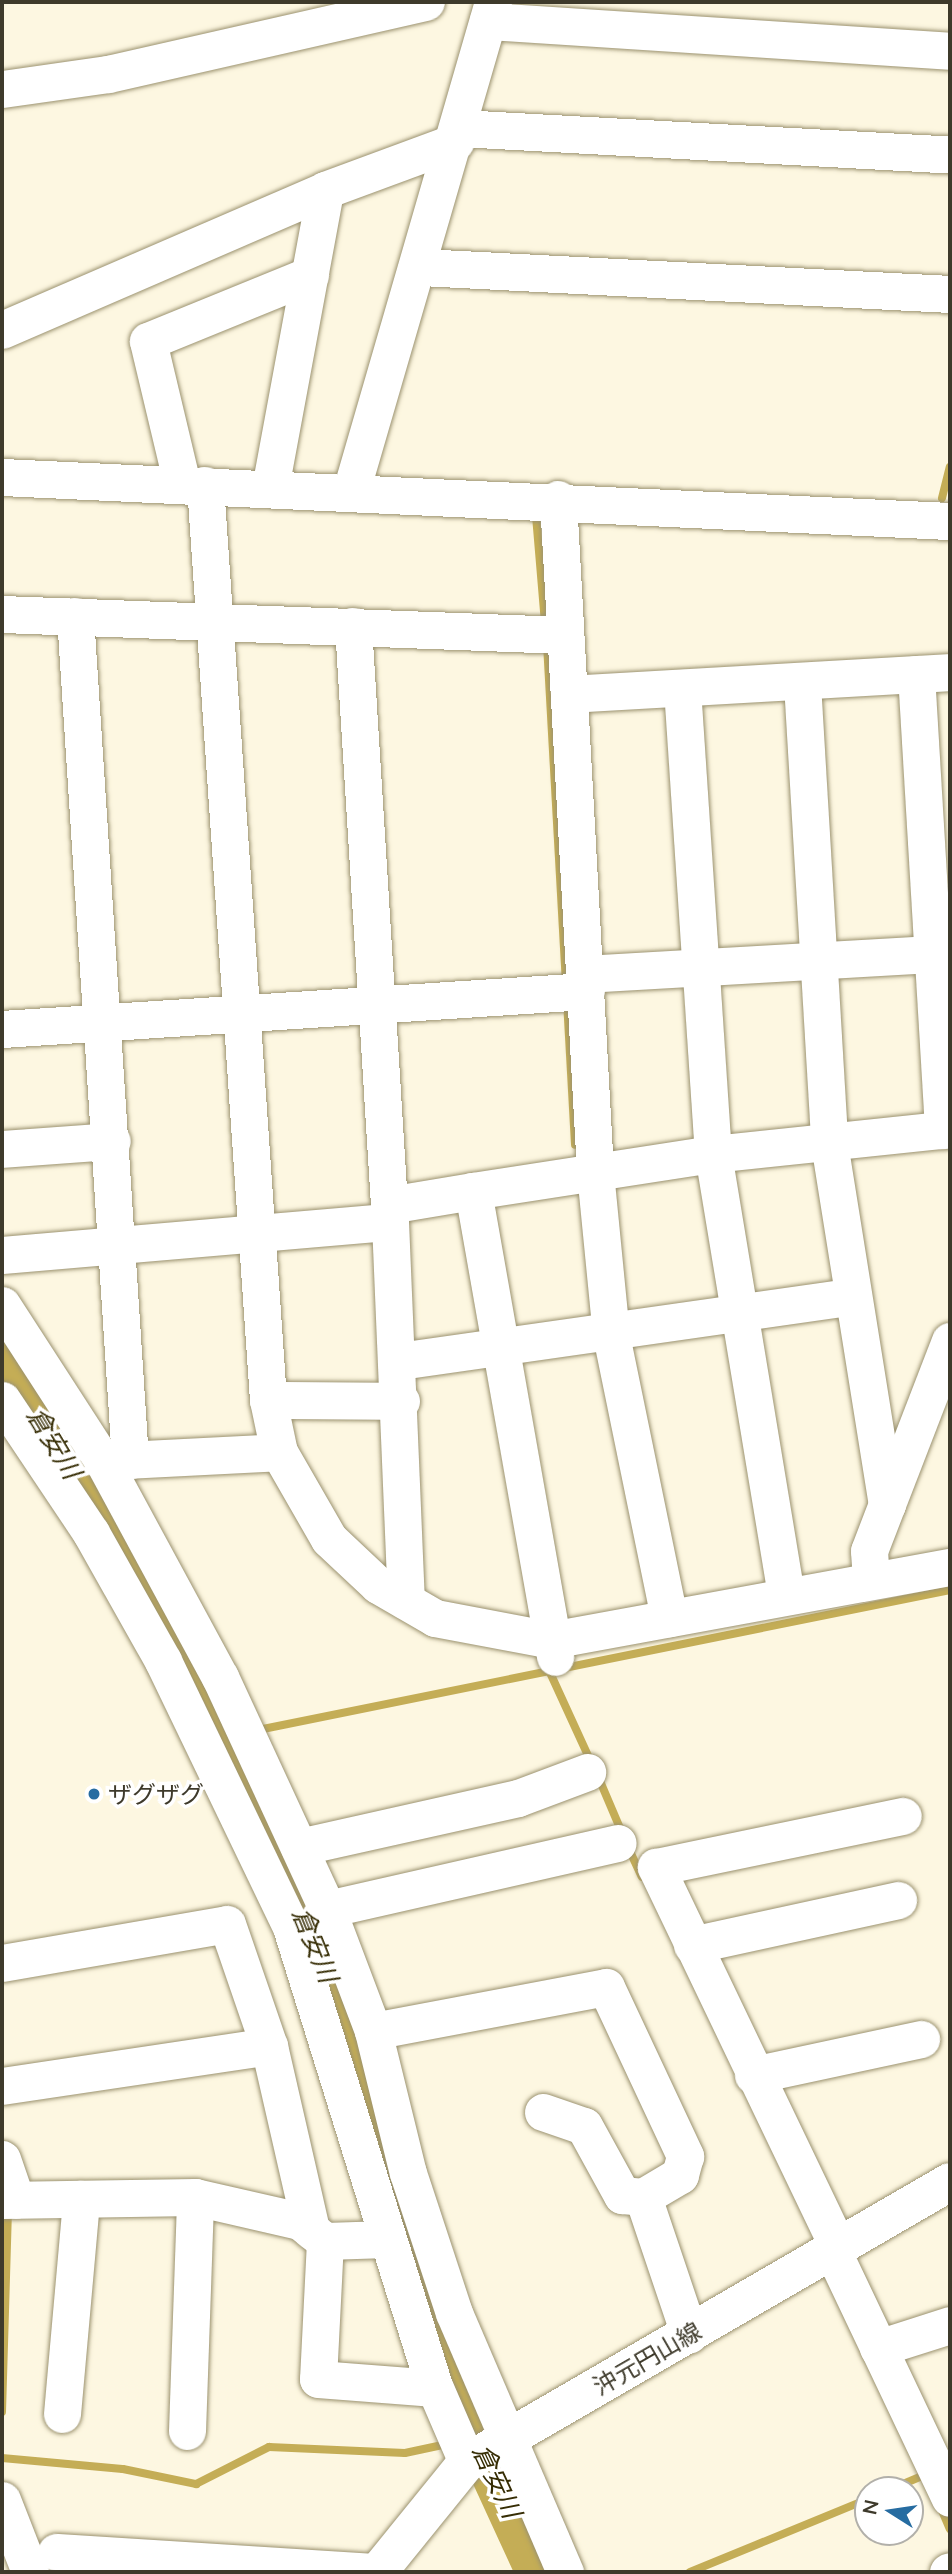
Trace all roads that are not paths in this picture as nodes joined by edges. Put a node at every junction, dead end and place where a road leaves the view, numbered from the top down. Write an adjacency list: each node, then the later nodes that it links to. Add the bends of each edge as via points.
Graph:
1 (426, 2): 4 (street, via 108,74)
2 (491, 11): 3 (street); 5 (street)
3 (950, 51)
4 (2, 89)
5 (457, 135): 6 (street); 7 (street); 8 (street)
6 (950, 155)
7 (325, 190): 9 (street); 11 (street)
8 (421, 267): 10 (street); 14 (street, via 367,419)
9 (310, 275): 13 (street); 15 (street, via 148,341)
10 (950, 294)
11 (2, 330)
12 (2, 477): 15 (street)
13 (270, 488): 14 (street); 15 (street)
14 (351, 491): 16 (street)
15 (200, 493): 20 (street)
16 (558, 499): 17 (street); 22 (street)
17 (949, 516)
18 (2, 614): 19 (street)
19 (75, 616): 20 (street); 33 (street)
20 (215, 621): 21 (street); 32 (street)
21 (353, 626): 22 (street); 31 (street)
22 (551, 634): 26 (street)
23 (933, 673): 24 (street); 27 (street)
24 (802, 682): 25 (street); 28 (street)
25 (682, 688): 26 (street); 29 (street)
26 (569, 694): 30 (street)
27 (930, 954): 28 (street); 35 (street)
28 (815, 960): 29 (street); 37 (street)
29 (700, 969): 30 (street); 39 (street)
30 (575, 987): 31 (street); 40 (street)
31 (374, 1003): 32 (street); 42 (street)
32 (240, 1014): 33 (street); 43 (street)
33 (106, 1022): 34 (street); 36 (street)
34 (2, 1029)
35 (947, 1129): 37 (street)
36 (112, 1141): 38 (street); 44 (street)
37 (829, 1143): 39 (street); 46 (street)
38 (2, 1149)
39 (713, 1154): 40 (street); 48 (street)
40 (583, 1173): 41 (street); 49 (street)
41 (475, 1199): 42 (street); 51 (street)
42 (389, 1214): 43 (street); 52 (street)
43 (254, 1232): 44 (street); 53 (street)
44 (117, 1244): 45 (street); 57 (street)
45 (2, 1255)
46 (849, 1297): 48 (street); 58 (street)
47 (2, 1305): 57 (street)
48 (736, 1317): 49 (street); 61 (street)
49 (611, 1335): 51 (street); 63 (street)
50 (950, 1341): 58 (street)
51 (493, 1350): 52 (street); 64 (street)
52 (399, 1362): 55 (street)
53 (268, 1400): 55 (street); 56 (street)
54 (2, 1401): 65 (street)
55 (401, 1401): 62 (street)
56 (279, 1452): 57 (street); 62 (street, via 329,1539 378,1585)
57 (116, 1460): 65 (street)
58 (887, 1504): 60 (street, via 869,1551)
59 (950, 1567): 60 (street)
60 (871, 1580): 61 (street)
61 (786, 1594): 63 (street)
62 (406, 1601): 64 (street, via 435,1618)
63 (669, 1618): 64 (street)
64 (553, 1649)
65 (199, 1688): 69 (street); 87 (street, via 329,2032)
66 (587, 1772): 69 (street, via 518,1798)
67 (903, 1816): 72 (street, via 656,1867)
68 (618, 1843): 71 (street)
69 (307, 1845): 71 (street)
70 (898, 1900): 72 (street)
71 (335, 1907): 74 (street)
72 (692, 1945): 77 (street)
73 (2, 1963): 76 (street, via 227,1924)
74 (381, 2030): 83 (street, via 607,1987 685,2156 680,2175); 95 (street, via 408,2173)
75 (921, 2039): 77 (street)
76 (269, 2046): 78 (street); 86 (street)
77 (753, 2075): 88 (street)
78 (2, 2086)
79 (543, 2112): 83 (street, via 584,2126 622,2195)
80 (2, 2159): 85 (street)
81 (950, 2182): 88 (main road, 沖元円山線)
82 (195, 2197): 84 (street); 86 (street, via 258,2208); 94 (street)
83 (643, 2197): 90 (street)
84 (81, 2199): 85 (street); 93 (street)
85 (8, 2200)
86 (318, 2235): 87 (street); 92 (street, via 318,2379)
87 (387, 2239): 92 (street)
88 (836, 2250): 90 (main road, 沖元円山線); 91 (street)
89 (950, 2325): 91 (street)
90 (689, 2334): 95 (main road, 沖元円山線)
91 (878, 2348): 96 (street)
92 (436, 2388): 95 (street)
93 (62, 2414)
94 (187, 2431)
95 (484, 2452): 101 (main road, 沖元円山線); 102 (street)
96 (942, 2458): 97 (street)
97 (950, 2498)
98 (2, 2500): 99 (street)
99 (43, 2562): 100 (street)
100 (371, 2572)
101 (377, 2572)
102 (565, 2572)

